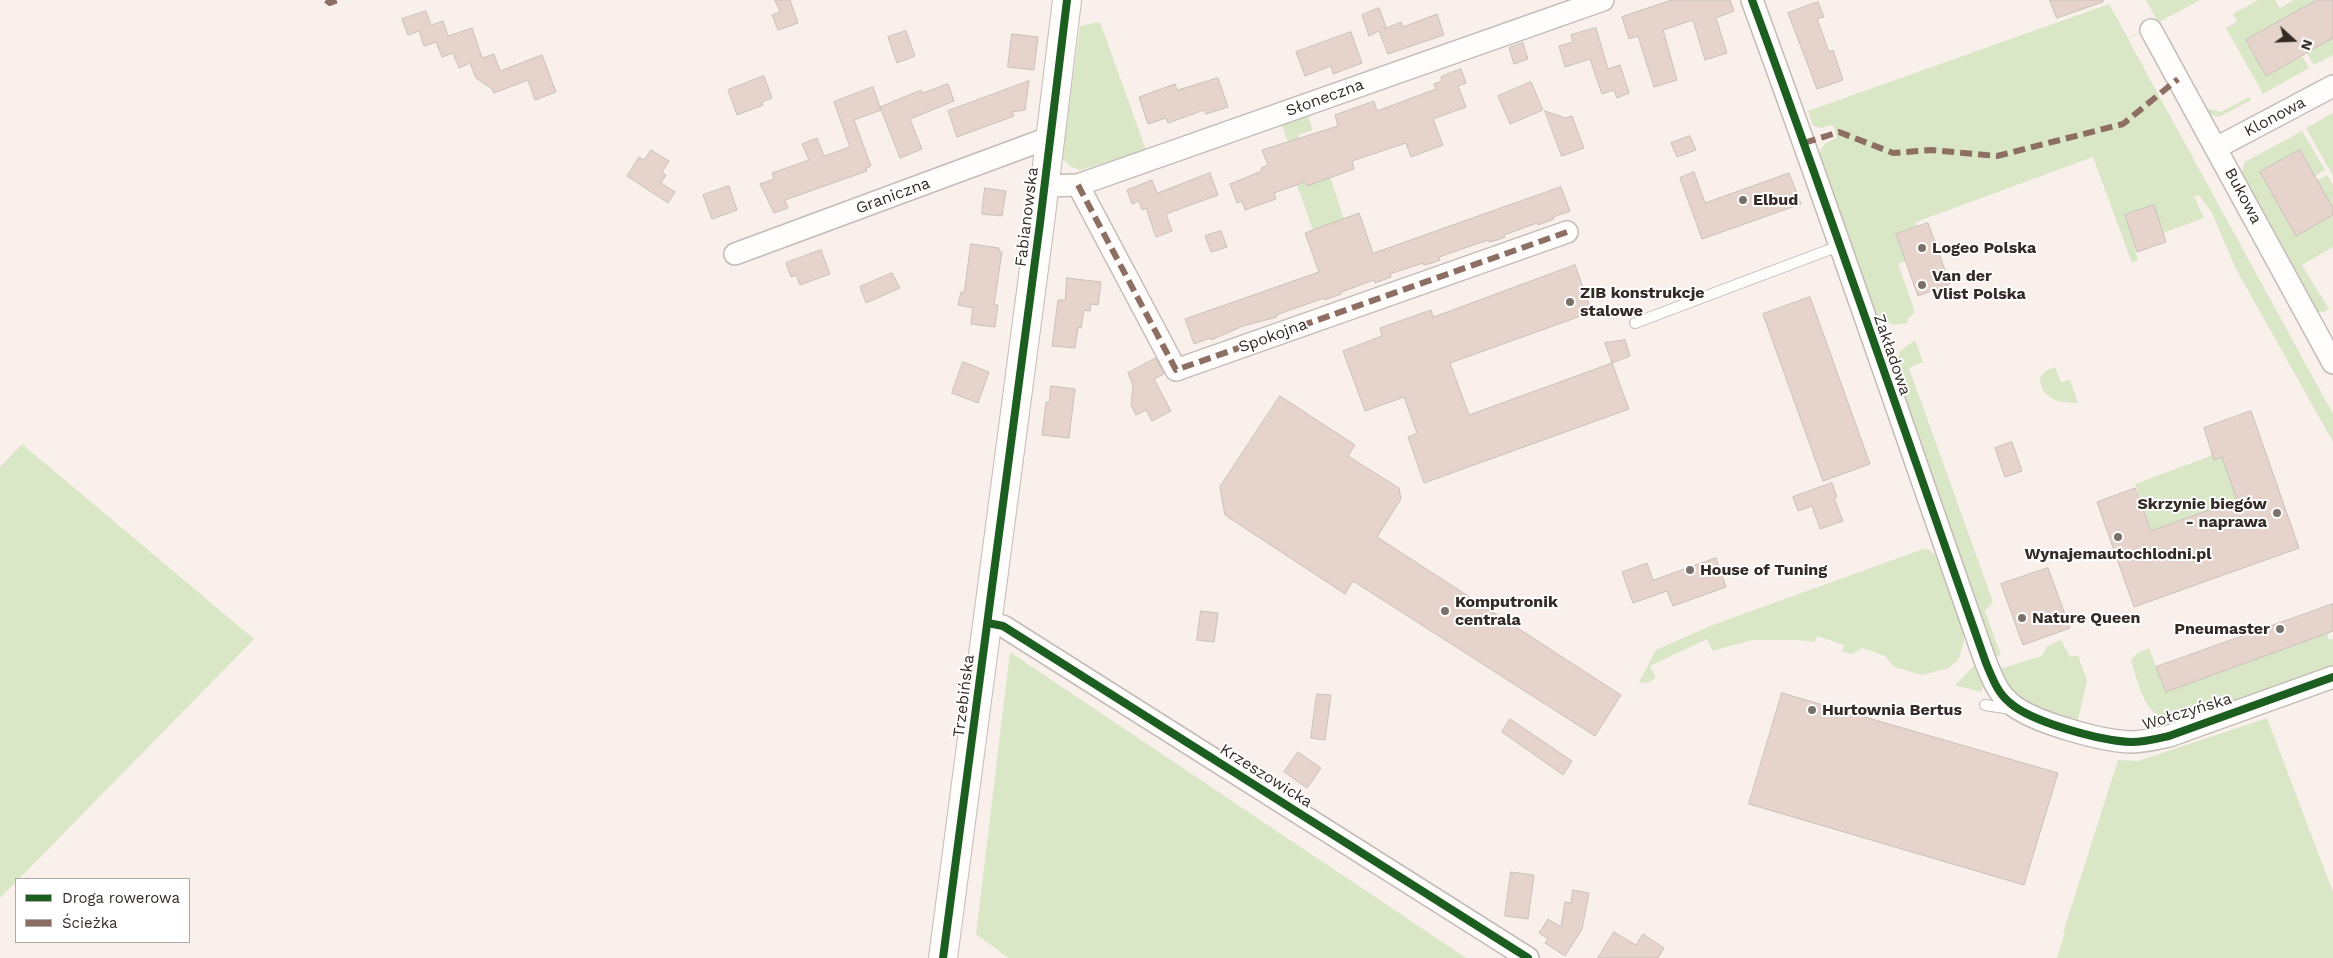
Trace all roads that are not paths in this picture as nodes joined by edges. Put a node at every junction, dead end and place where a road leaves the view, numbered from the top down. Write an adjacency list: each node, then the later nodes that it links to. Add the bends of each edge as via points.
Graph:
1 (1067, 0): 6 (street, Fabianowska)
2 (1602, 0): 8 (street, Słoneczna)
3 (1752, 0): 11 (street, Zakładowa)
4 (2151, 30): 7 (street, Bukowa)
5 (2333, 86): 7 (street, Klonowa)
6 (1051, 137): 9 (street, Fabianowska); 12 (street, Graniczna)
7 (2216, 148): 14 (street, Bukowa)
8 (1078, 185): 9 (street, Słoneczna); 10 (street, Spokojna, via 1176,370)
9 (1045, 186): 15 (street, Fabianowska)
10 (1567, 232)
11 (1839, 246): 13 (lane); 19 (street, Zakładowa, via 1992,678 2002,695)
12 (735, 254)
13 (1635, 323)
14 (2333, 363)
15 (1012, 438): 16 (street, Trzebińska)
16 (988, 623): 20 (street, Trzebińska); 21 (street, Krzeszowicka, via 1003,626)
17 (2333, 677): 19 (street, Wołczyńska, via 2149,741 2104,738)
18 (1985, 705): 19 (lane)
19 (2019, 710)
20 (943, 958)
21 (1528, 958)

